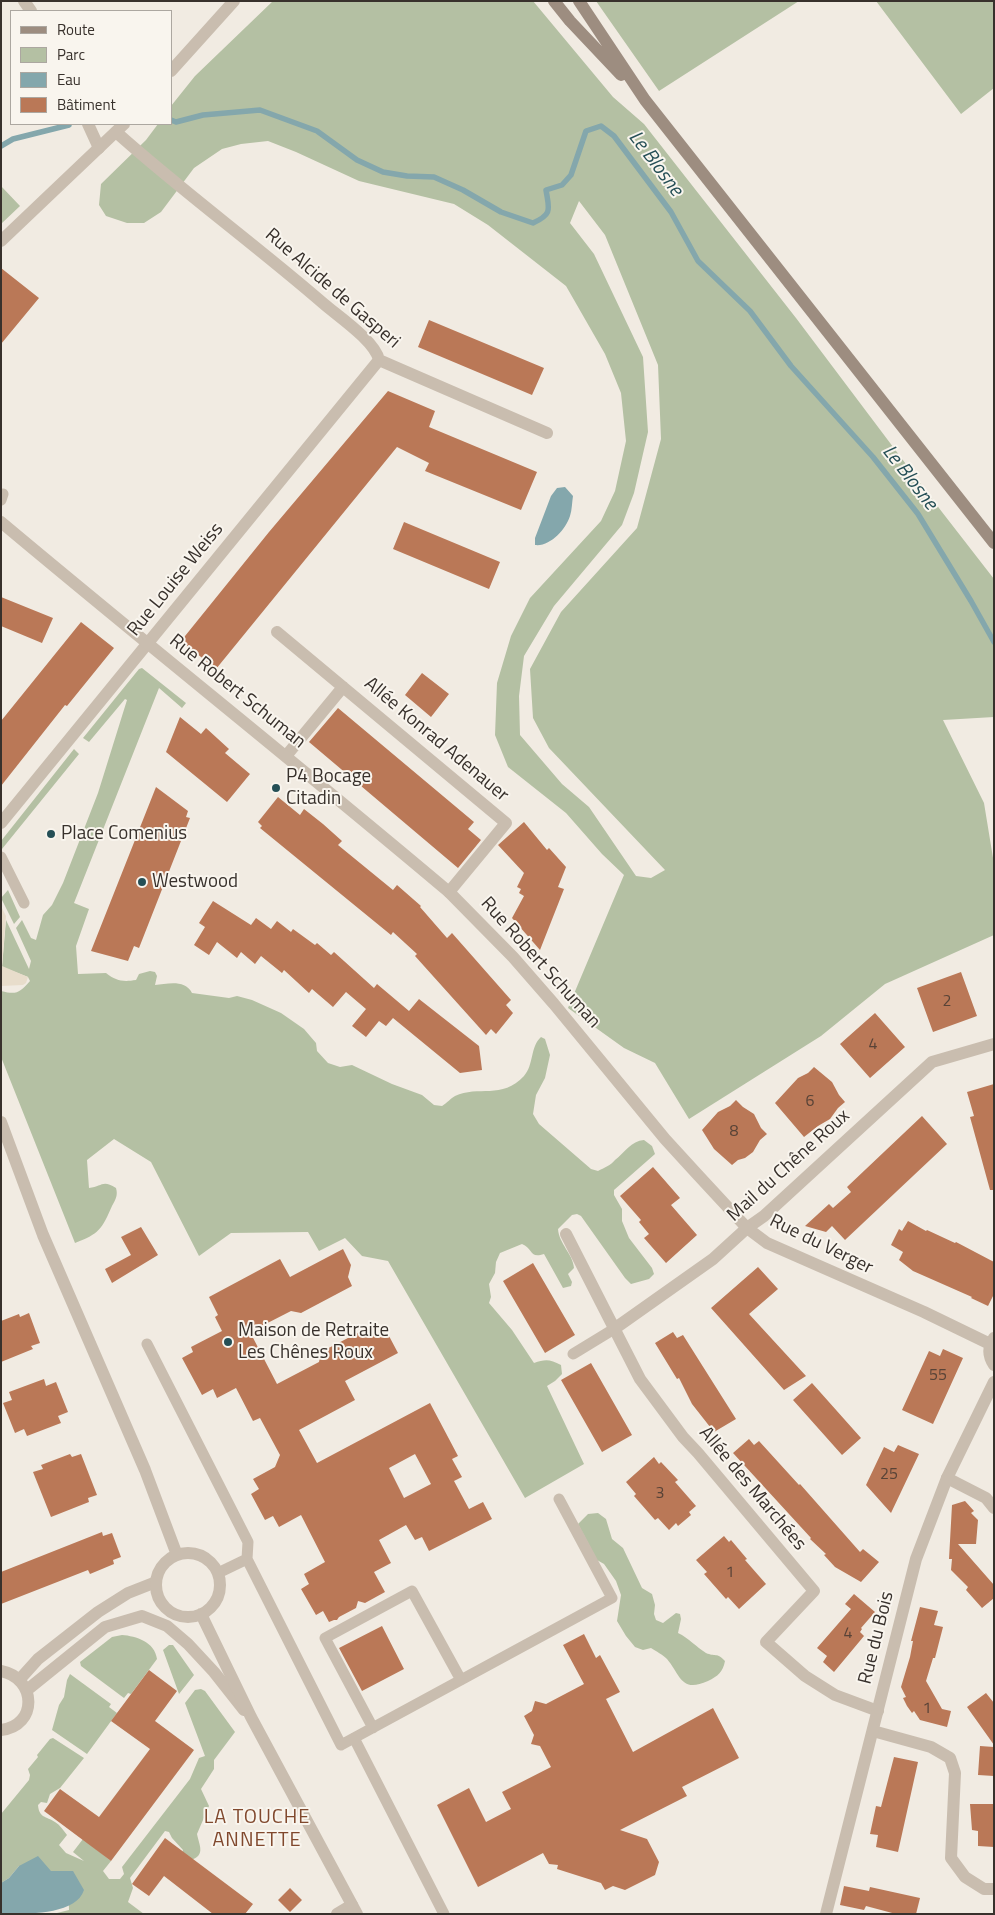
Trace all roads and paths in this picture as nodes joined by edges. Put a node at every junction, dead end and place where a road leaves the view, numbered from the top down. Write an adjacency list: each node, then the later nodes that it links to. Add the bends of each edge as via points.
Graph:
1 (234, 1): 4 (street)
2 (554, 1): 5 (main road)
3 (579, 1): 5 (main road)
4 (172, 70)
5 (645, 100): 13 (main road)
6 (88, 125): 8 (street)
7 (120, 128): 8 (street); 10 (street, Rue Alcide de Gasperi, via 354,330 378,353)
8 (99, 148): 9 (street)
9 (1, 241)
10 (379, 360): 11 (street, Rue Alcide de Gasperi); 15 (street, Rue Louise Weiss)
11 (548, 433)
12 (1, 522): 15 (street, Rue Robert Schuman)
13 (994, 543)
14 (277, 632): 16 (street, Allée Konrad Adenauer)
15 (147, 644): 17 (street, Rue Robert Schuman); 18 (street, Rue Louise Weiss)
16 (343, 687): 17 (street, Allée Konrad Adenauer); 20 (street, Allée Konrad Adenauer, via 506,823)
17 (286, 756): 20 (street, Rue Robert Schuman)
18 (1, 823)
19 (1, 857): 21 (lane)
20 (449, 892): 24 (street, Rue Robert Schuman, via 548,997)
21 (24, 903)
22 (994, 1044): 25 (street, Mail du Chêne Roux, via 932,1062 771,1210)
23 (1, 1122): 36 (street, via 43,1235 145,1470)
24 (665, 1139): 25 (street, Rue du Verger)
25 (747, 1228): 27 (street, Mail du Chêne Roux, via 713,1258); 28 (street, Rue du Verger, via 767,1243)
26 (566, 1234): 27 (street, Allée des Marchées)
27 (614, 1329): 30 (lane); 44 (street, Allée des Marchées, via 640,1379 683,1437 814,1591 766,1642 805,1676 836,1695)
28 (992, 1341): 31 (street, via 988,1351)
29 (147, 1344): 37 (lane, via 248,1542)
30 (573, 1354)
31 (994, 1365)
32 (994, 1382): 33 (street, Rue du Bois)
33 (947, 1478): 35 (street, via 986,1498); 44 (street, Rue du Bois, via 916,1559)
34 (559, 1499): 42 (lane, via 612,1598)
35 (994, 1508)
36 (177, 1555): 38 (street, via 192,1553 200,1556 208,1560); 39 (street, via 161,1568)
37 (247, 1559): 38 (lane); 49 (lane, via 341,1745)
38 (218, 1573): 40 (street, via 220,1582 216,1601)
39 (156, 1582): 40 (street, via 159,1598 169,1611 179,1616); 43 (street, via 128,1593 98,1612 38,1659)
40 (201, 1614): 45 (street)
41 (1, 1671): 43 (street, via 12,1673)
42 (461, 1680): 46 (lane); 46 (lane, via 412,1591 325,1638)
43 (24, 1684): 45 (street, via 105,1628 142,1616 167,1626 188,1644); 47 (street, via 28,1708 25,1716 12,1728)
44 (878, 1711): 48 (street, Rue du Bois)
45 (251, 1717): 51 (street)
46 (374, 1728): 49 (lane)
47 (1, 1730)
48 (873, 1731): 50 (street, via 930,1746 950,1758 955,1773 951,1858 965,1877 984,1888); 54 (street, Rue du Bois)
49 (354, 1738): 53 (lane)
50 (994, 1889)
51 (354, 1909): 52 (street)
52 (336, 1914)
53 (444, 1914)
54 (826, 1914)

